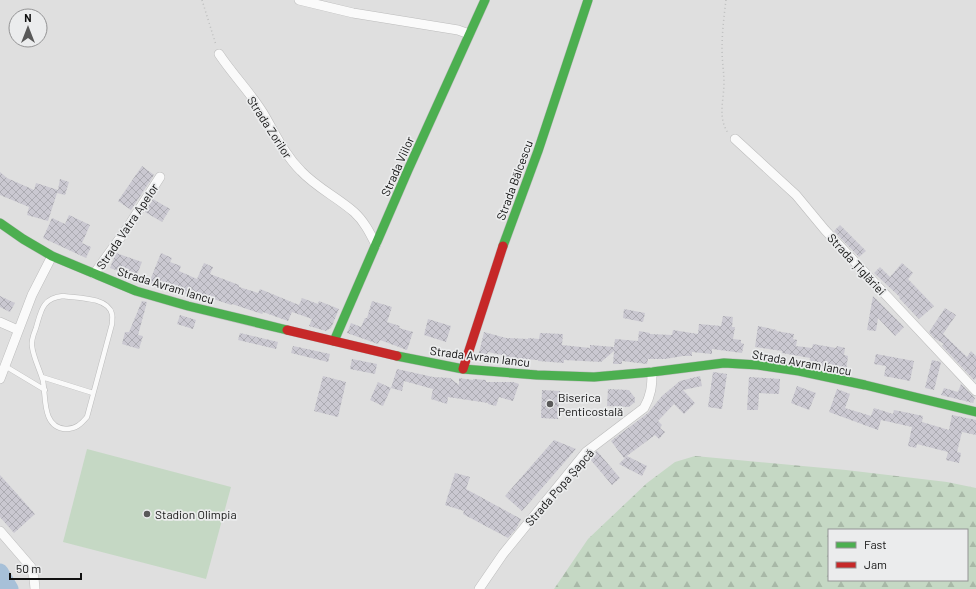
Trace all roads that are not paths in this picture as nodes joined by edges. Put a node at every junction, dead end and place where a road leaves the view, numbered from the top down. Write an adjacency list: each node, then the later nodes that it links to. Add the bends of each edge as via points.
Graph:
1 (300, 0): 4 (street, via 353,13)
2 (485, 0): 4 (main road, Strada Viilor)
3 (588, 0): 16 (main road, Strada Bălcescu)
4 (469, 34): 9 (main road, Strada Viilor)
5 (219, 54): 9 (street, Strada Zorilor, via 262,112 286,154 315,184 362,220)
6 (735, 139): 21 (street, Strada Țiglăriei, via 796,195 825,230)
7 (160, 177): 11 (street, Strada Vatra Apelor)
8 (0, 223): 10 (main road, Strada Avram Iancu)
9 (376, 245): 14 (main road, Strada Viilor)
10 (52, 256): 11 (main road, Strada Avram Iancu); 13 (street)
11 (94, 274): 14 (main road, Strada Avram Iancu, via 136,291 188,306)
12 (0, 322): 13 (street)
13 (18, 330): 15 (street)
14 (334, 342): 16 (main road, Strada Avram Iancu)
15 (5, 366): 19 (street); 20 (lane)
16 (463, 369): 17 (main road, Strada Avram Iancu, via 594,377)
17 (652, 372): 23 (main road, Strada Avram Iancu, via 724,363 758,365 799,371); 26 (street, Strada Popa Șapcă, via 652,390 644,408 586,452 503,554)
18 (42, 377): 20 (lane); 22 (lane); 22 (lane, via 32,346 42,308 52,298 58,297 99,301 108,307 112,314 112,324)
19 (0, 379)
20 (45, 390): 22 (lane, via 49,419 66,429 82,424)
21 (976, 390)
22 (93, 393)
23 (976, 412)
24 (0, 531): 25 (street, via 31,567)
25 (35, 589)
26 (479, 589)

